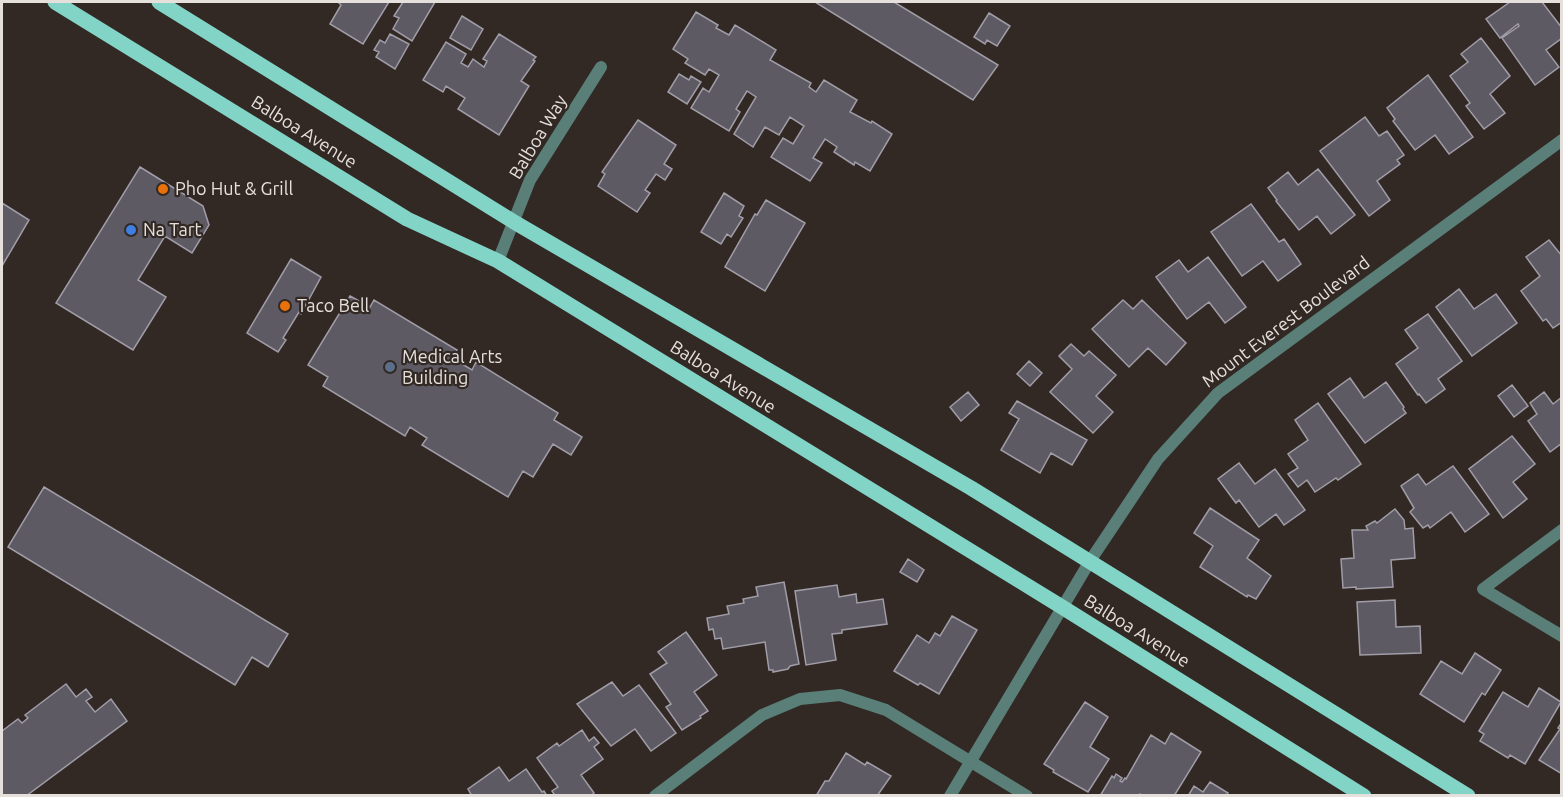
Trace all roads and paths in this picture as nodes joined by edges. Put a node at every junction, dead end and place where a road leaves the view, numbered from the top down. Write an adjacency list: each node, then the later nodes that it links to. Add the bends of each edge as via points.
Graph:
1 (55, 2): 6 (main road, Balboa Avenue, via 407,219)
2 (159, 2): 5 (main road, Balboa Avenue)
3 (601, 67): 5 (street, Balboa Way, via 530,180)
4 (1562, 140): 8 (street, Mount Everest Boulevard, via 1218,393 1158,459)
5 (514, 222): 6 (street, Balboa Way); 8 (main road, Balboa Avenue)
6 (498, 261): 9 (main road, Balboa Avenue)
7 (1562, 530): 10 (street, via 1483,589)
8 (1090, 561): 9 (street, Mount Everest Boulevard); 16 (main road, Balboa Avenue)
9 (1062, 607): 11 (street, Mount Everest Boulevard); 15 (main road, Balboa Avenue)
10 (1562, 636)
11 (971, 762): 12 (street, via 886,710 840,695 800,699 762,715); 13 (street, Mount Everest Boulevard); 14 (street)
12 (655, 795)
13 (950, 795)
14 (1027, 795)
15 (1364, 795)
16 (1468, 795)

